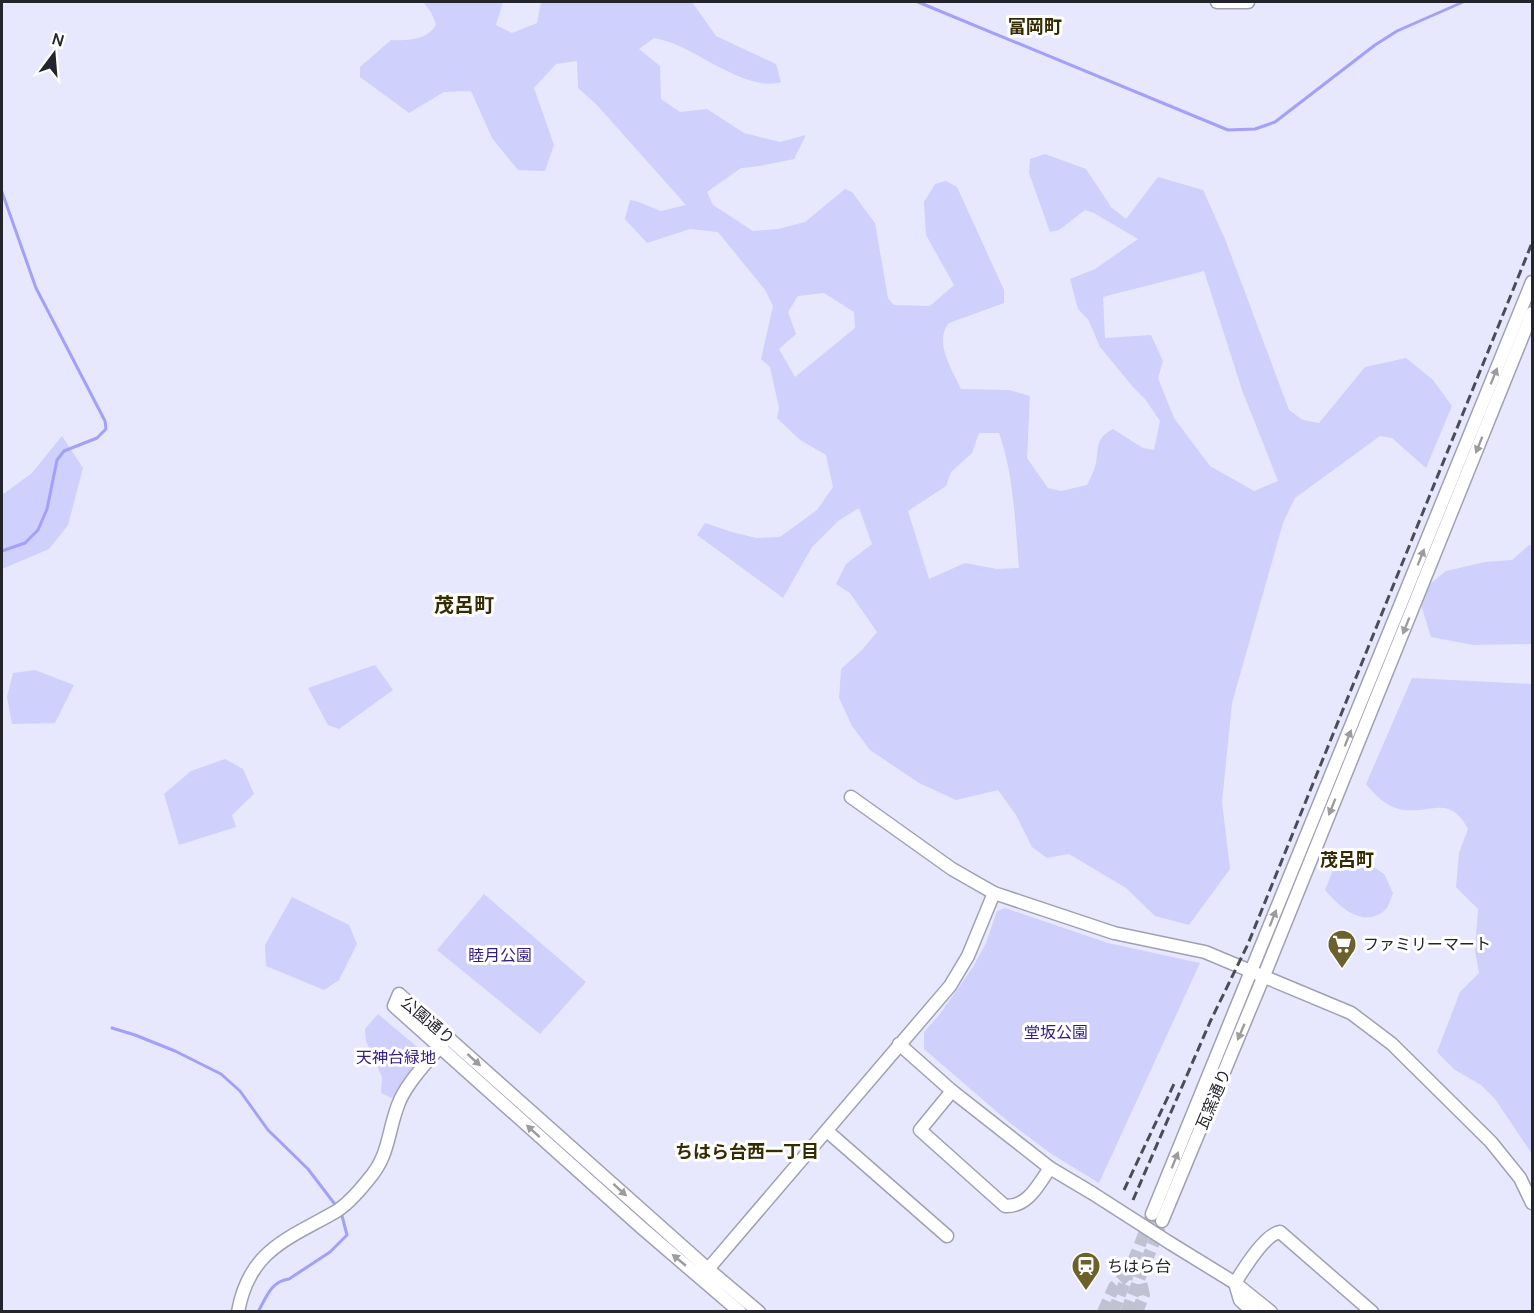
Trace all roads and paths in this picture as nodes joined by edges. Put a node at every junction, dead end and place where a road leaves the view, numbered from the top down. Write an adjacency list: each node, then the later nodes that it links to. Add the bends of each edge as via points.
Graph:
1 (1217, 2): 2 (street)
2 (1248, 2)
3 (1533, 282): 7 (street, one-way to 3, via 1289,877)
4 (1533, 313): 7 (street, one-way to 7)
5 (851, 797): 6 (street, via 952,869)
6 (994, 893): 7 (street, via 1114,933 1204,952); 9 (street, via 962,967)
7 (1258, 975): 14 (street, via 1351,1013 1392,1044 1498,1151 1520,1178); 15 (street, 瓦窯通り)
8 (448, 1036): 10 (street); 10 (street, 公園通り, via 399,994 393,1006); 17 (street, 公園通り, one-way to 17)
9 (899, 1044): 11 (street); 12 (street)
10 (439, 1047): 17 (street, 公園通り, one-way to 10); 19 (street, via 401,1099 384,1158 369,1180 338,1211 286,1238 260,1261 250,1274)
11 (952, 1091): 13 (street); 13 (street, via 920,1130 1005,1206 1015,1207 1026,1200)
12 (827, 1131): 16 (street); 17 (street)
13 (1050, 1168): 18 (street, bridge)
14 (1533, 1203)
15 (1157, 1217)
16 (946, 1236)
17 (704, 1273): 20 (street, 公園通り); 21 (street, 公園通り)
18 (1235, 1283): 22 (street, via 1240,1300); 23 (street); 24 (street, via 1270,1236 1280,1232)
19 (238, 1311)
20 (740, 1311)
21 (759, 1311)
22 (1253, 1311)
23 (1271, 1311)
24 (1372, 1311)

